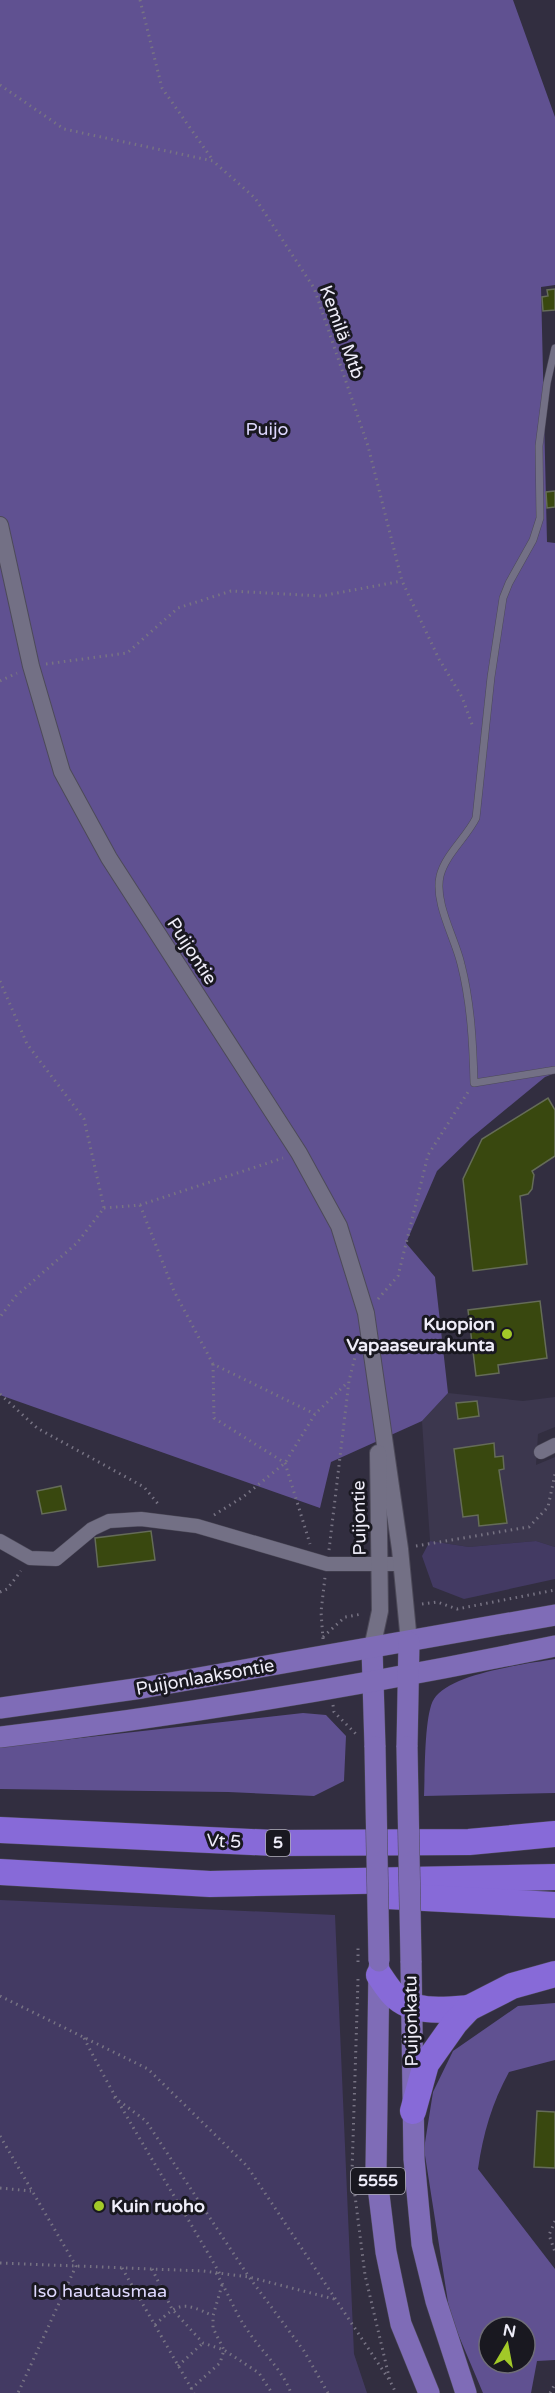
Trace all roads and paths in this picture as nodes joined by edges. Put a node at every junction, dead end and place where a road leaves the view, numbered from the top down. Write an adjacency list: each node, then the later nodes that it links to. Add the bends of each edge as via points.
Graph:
1 (141, 0): 3 (path, via 162,88)
2 (0, 85): 3 (path, Kemilä Mtb, via 64,129)
3 (213, 161): 6 (path, Kemilä Mtb, via 255,198 314,288 368,446)
4 (555, 348): 8 (lane, via 539,446 540,518 503,598)
5 (0, 525): 7 (street, Puijontie / 5555)
6 (402, 581): 7 (path, via 321,596 231,591 178,608 127,653); 8 (path, Kemilä Mtb, via 462,697)
7 (31, 666): 12 (street, Puijontie / 5555, via 62,772 109,858)
8 (482, 753): 11 (lane, via 476,818 446,861 439,894 462,966 473,1040)
9 (0, 981): 14 (path, via 27,1044 84,1119)
10 (555, 1070): 11 (lane)
11 (474, 1083): 15 (path, via 428,1155 398,1276)
12 (299, 1153): 13 (path); 15 (street, Puijontie / 5555, via 339,1226)
13 (140, 1205): 14 (path); 18 (path, via 174,1291)
14 (104, 1208): 16 (path, via 77,1243 16,1296)
15 (366, 1313): 20 (street, Puijontie / 5555)
16 (0, 1317)
17 (357, 1347): 19 (path)
18 (213, 1364): 22 (path); 25 (path, via 214,1418)
19 (349, 1381): 22 (path); 32 (path)
20 (377, 1387): 30 (street, Puijontie / 5555); 33 (street, Puijontie / 5555)
21 (0, 1394): 27 (path, via 37,1428 144,1487)
22 (315, 1414): 25 (path)
23 (555, 1445): 24 (street)
24 (541, 1452)
25 (285, 1463): 28 (path, via 243,1497); 32 (path)
26 (555, 1474): 30 (path, via 548,1507 529,1527)
27 (173, 1522): 28 (street); 31 (street, via 109,1521 92,1529 56,1559)
28 (197, 1526): 32 (street)
29 (0, 1541): 31 (street)
30 (401, 1556): 33 (street); 40 (street, Puijontie / 5555)
31 (30, 1558): 35 (path, via 8,1590)
32 (321, 1562): 33 (street); 39 (path)
33 (379, 1564): 43 (street, Puijontie / 5555, via 380,1611)
34 (555, 1590): 36 (path, via 457,1609 437,1602)
35 (0, 1592)
36 (422, 1604)
37 (363, 1614): 39 (path, via 345,1617)
38 (555, 1614): 40 (main road, Puijonlaaksontie)
39 (323, 1636): 41 (path)
40 (409, 1642): 43 (main road, Puijonlaaksontie); 44 (main road, Puijonkatu / 5555)
41 (324, 1646)
42 (555, 1646): 44 (main road, Puijonlaaksontie)
43 (372, 1648): 45 (main road, Puijonkatu / 5555); 47 (main road, Puijonlaaksontie)
44 (408, 1676): 45 (main road, Puijonlaaksontie); 59 (main road, Puijonkatu / 5555, bridge)
45 (375, 1681): 48 (main road, Puijonlaaksontie, via 142,1720); 49 (main road, Puijonkatu / 5555)
46 (333, 1705): 49 (path, via 334,1712)
47 (0, 1708)
48 (0, 1737)
49 (366, 1742): 56 (main road, Puijonkatu / 5555, bridge)
50 (0, 1830): 51 (highway, Vt 5 / 5, via 274,1843 469,1842)
51 (555, 1834)
52 (0, 1872): 54 (highway, 5)
53 (555, 1876): 54 (highway, 5)
54 (210, 1884): 55 (highway)
55 (555, 1905)
56 (379, 1968): 59 (highway, via 394,1996); 90 (main road, Puijonkatu / 5555, via 376,2170 386,2252 401,2325)
57 (555, 1974): 60 (highway, via 512,1986)
58 (0, 1996): 61 (path)
59 (411, 2006): 60 (highway, via 437,2011); 63 (main road, Puijonkatu / 5555)
60 (469, 2008): 63 (highway, via 426,2064)
61 (84, 2036): 62 (path); 76 (path, via 148,2069 247,2166)
62 (114, 2097): 73 (path, via 172,2189); 74 (path, via 146,2121)
63 (413, 2111): 91 (main road, Puijonkatu / 5555, via 422,2244)
64 (0, 2136): 66 (path)
65 (0, 2188): 66 (path)
66 (32, 2192): 70 (path)
67 (555, 2221): 68 (path, via 549,2235)
68 (555, 2252)
69 (0, 2263): 70 (path)
70 (76, 2266): 71 (path); 86 (path)
71 (122, 2268): 72 (path); 79 (path)
72 (152, 2269): 73 (path); 77 (path)
73 (218, 2274): 74 (path); 75 (path)
74 (249, 2277): 76 (path); 89 (path, via 304,2351)
75 (223, 2284): 78 (path); 88 (path, via 234,2310 281,2373)
76 (334, 2299): 83 (path)
77 (172, 2309): 78 (path, via 192,2306); 79 (path); 80 (path)
78 (213, 2316): 81 (path, via 213,2328)
79 (154, 2325): 82 (path)
80 (203, 2343): 81 (path); 82 (path)
81 (224, 2350): 85 (path, via 220,2363); 87 (path, via 259,2373)
82 (178, 2366): 85 (path)
83 (390, 2381)
84 (555, 2384): 92 (path)
85 (193, 2391)
86 (18, 2393)
87 (272, 2393)
88 (291, 2393)
89 (328, 2393)
90 (429, 2393)
91 (466, 2393)
92 (550, 2393)

